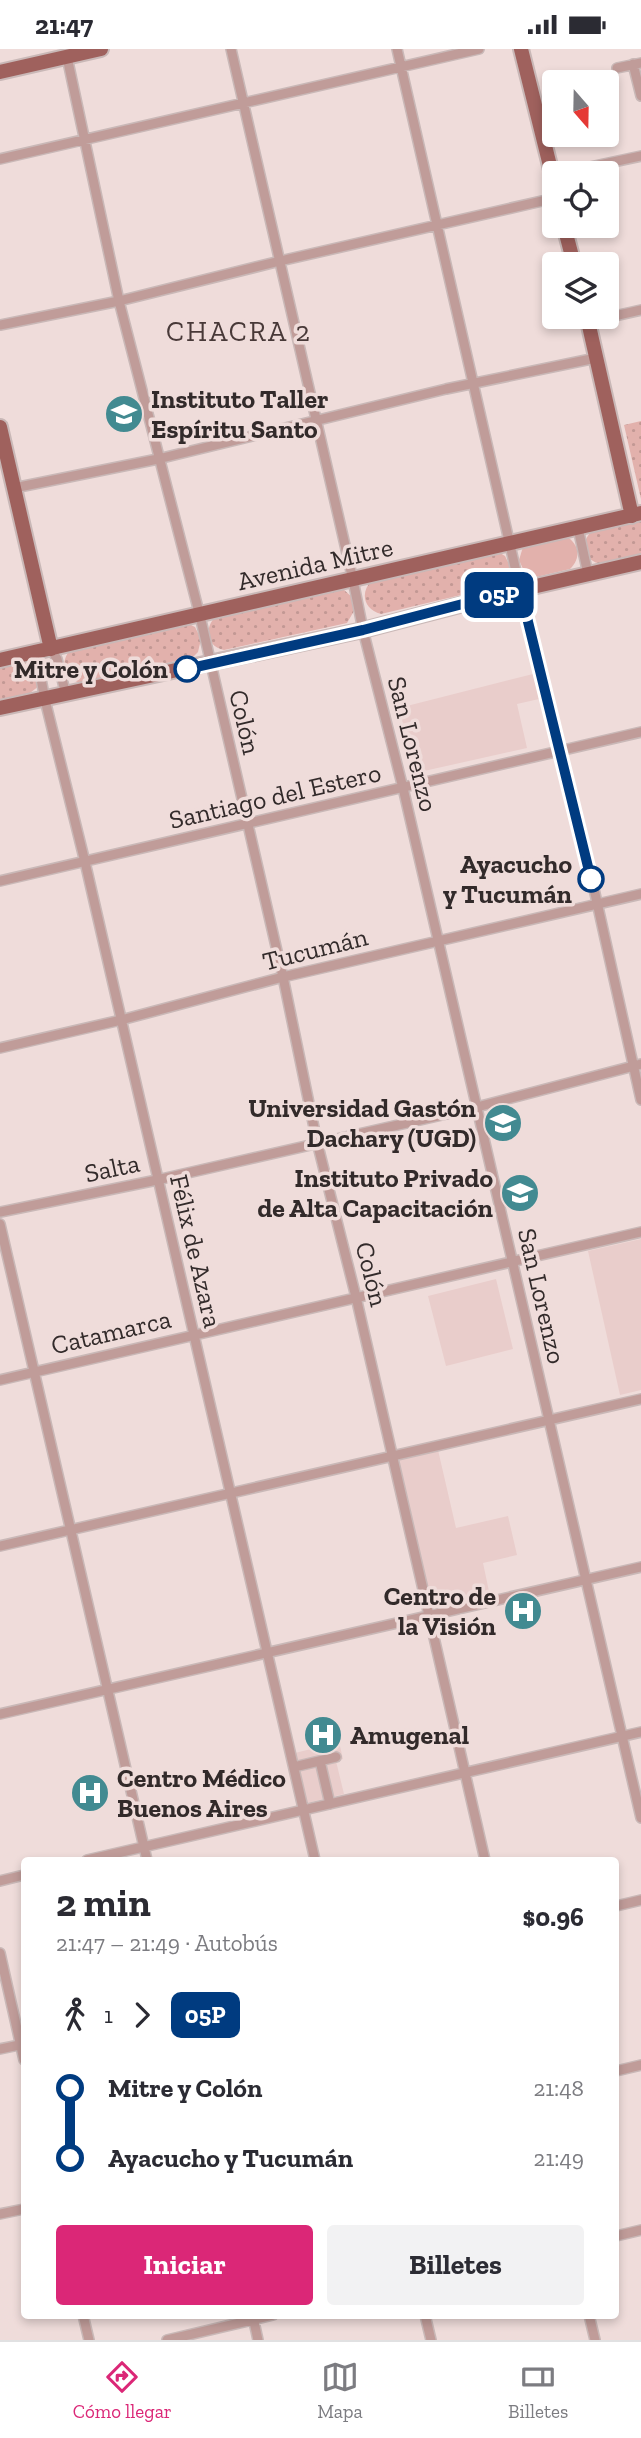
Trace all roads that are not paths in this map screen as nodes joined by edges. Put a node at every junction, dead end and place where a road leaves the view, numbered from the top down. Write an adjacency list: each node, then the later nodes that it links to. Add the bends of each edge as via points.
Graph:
1 (101, 49): 6 (main road)
2 (231, 49): 12 (street, San Lorenzo)
3 (397, 49): 8 (street)
4 (479, 49): 8 (street)
5 (521, 49): 16 (main road)
6 (67, 57): 10 (main road); 13 (street, Colón)
7 (637, 64): 9 (street); 11 (street)
8 (402, 68): 12 (street); 19 (street)
9 (617, 68)
10 (0, 72)
11 (641, 96)
12 (243, 103): 13 (street); 20 (street, San Lorenzo)
13 (86, 139): 15 (street); 21 (street, Colón)
14 (641, 156): 17 (street)
15 (0, 159)
16 (551, 161)
17 (619, 162)
18 (542, 201): 19 (street)
19 (438, 225): 20 (street); 27 (street)
20 (280, 261): 21 (street); 28 (street, San Lorenzo)
21 (119, 301): 24 (street); 30 (street, Colón)
22 (641, 310): 23 (street)
23 (619, 314)
24 (0, 325)
25 (589, 329): 26 (main road)
26 (596, 358): 27 (street); 32 (main road)
27 (474, 383): 28 (street); 34 (street)
28 (316, 419): 30 (street); 37 (street, San Lorenzo)
29 (0, 427): 31 (main road)
30 (158, 459): 31 (street); 39 (street, Colón)
31 (14, 488): 41 (main road)
32 (636, 515): 33 (main road, Avenida Mitre)
33 (578, 528): 34 (main road, Avenida Mitre); 36 (street)
34 (512, 544): 37 (main road, Avenida Mitre); 38 (street)
35 (641, 562): 36 (main road)
36 (588, 574): 38 (main road)
37 (354, 580): 39 (main road, Avenida Mitre); 40 (street, San Lorenzo)
38 (520, 589): 40 (main road); 49 (street)
39 (200, 616): 41 (main road, Avenida Mitre); 44 (street, Colón)
40 (363, 630): 44 (main road); 50 (street, San Lorenzo)
41 (51, 649): 42 (main road, Avenida Mitre); 45 (street)
42 (36, 652): 43 (main road, Avenida Mitre); 46 (street, Félix de Azara)
43 (0, 660)
44 (210, 664): 45 (main road); 51 (street, Colón)
45 (66, 695): 46 (main road)
46 (45, 700): 47 (main road); 52 (street, Félix de Azara)
47 (0, 708)
48 (641, 731): 49 (street, Santiago del Estero)
49 (561, 751): 50 (street, Santiago del Estero); 55 (street)
50 (403, 788): 51 (street, Santiago del Estero); 56 (street, San Lorenzo)
51 (246, 824): 52 (street, Santiago del Estero); 57 (street, Colón)
52 (85, 862): 53 (street, Santiago del Estero); 58 (street, Félix de Azara)
53 (0, 881)
54 (641, 894): 55 (street, Tucumán)
55 (597, 904): 56 (street, Tucumán); 60 (street)
56 (438, 941): 57 (street, Tucumán); 62 (street, San Lorenzo)
57 (283, 977): 58 (street, Tucumán); 63 (street, Colón)
58 (121, 1020): 59 (street, Tucumán); 64 (street, Félix de Azara)
59 (0, 1048)
60 (637, 1065): 61 (street); 62 (street, Salta)
61 (641, 1100)
62 (477, 1107): 63 (street, Salta); 68 (street, San Lorenzo)
63 (317, 1142): 64 (street, Salta); 69 (street, Colón)
64 (158, 1180): 65 (street, Salta); 70 (street, Félix de Azara)
65 (0, 1212)
66 (0, 1224): 71 (street)
67 (641, 1232): 68 (street, Catamarca)
68 (512, 1262): 69 (street, Catamarca); 74 (street, San Lorenzo)
69 (356, 1297): 70 (street, Catamarca); 75 (street, Colón)
70 (194, 1335): 71 (street, Catamarca); 76 (street, Félix de Azara)
71 (34, 1372): 72 (street, Catamarca); 77 (street)
72 (0, 1380)
73 (641, 1399): 74 (street)
74 (549, 1421): 75 (street); 80 (street, San Lorenzo)
75 (393, 1456): 76 (street); 81 (street, Colón)
76 (230, 1493): 77 (street); 82 (street, Félix de Azara)
77 (71, 1530): 78 (street); 83 (street)
78 (0, 1546)
79 (641, 1567): 80 (street)
80 (585, 1580): 81 (street); 86 (street, San Lorenzo)
81 (429, 1615): 82 (street); 90 (street, Colón)
82 (267, 1652): 83 (street); 89 (street, Félix de Azara)
83 (108, 1689): 84 (street); 94 (street)
84 (0, 1714)
85 (641, 1732): 86 (street)
86 (622, 1736): 90 (street); 93 (street, San Lorenzo)
87 (336, 1757): 88 (street)
88 (320, 1761): 89 (street); 91 (street)
89 (294, 1767): 92 (street, Félix de Azara)
90 (465, 1773): 91 (street); 98 (street, Colón)
91 (330, 1804): 92 (street)
92 (304, 1810): 94 (street); 97 (street, Félix de Azara)
93 (641, 1818)
94 (144, 1847): 95 (street); 96 (street)
95 (101, 1857)
96 (146, 1857)
97 (314, 1857)
98 (484, 1857)
99 (21, 1876): 100 (street)
100 (0, 1881)
101 (641, 1900): 102 (street)
102 (619, 1905)
103 (0, 1953): 104 (street)
104 (21, 2036)
105 (21, 2044): 106 (street)
106 (0, 2049)
107 (641, 2065): 108 (street)
108 (619, 2070)
109 (21, 2210): 110 (street)
110 (0, 2214)
111 (641, 2230): 112 (street)
112 (619, 2235)
113 (84, 2319): 118 (street)
114 (249, 2319): 119 (street)
115 (253, 2319): 120 (street)
116 (426, 2319): 121 (street)
117 (590, 2319): 122 (street)
118 (89, 2340)
119 (167, 2340)
120 (258, 2340)
121 (431, 2340)
122 (595, 2340)

